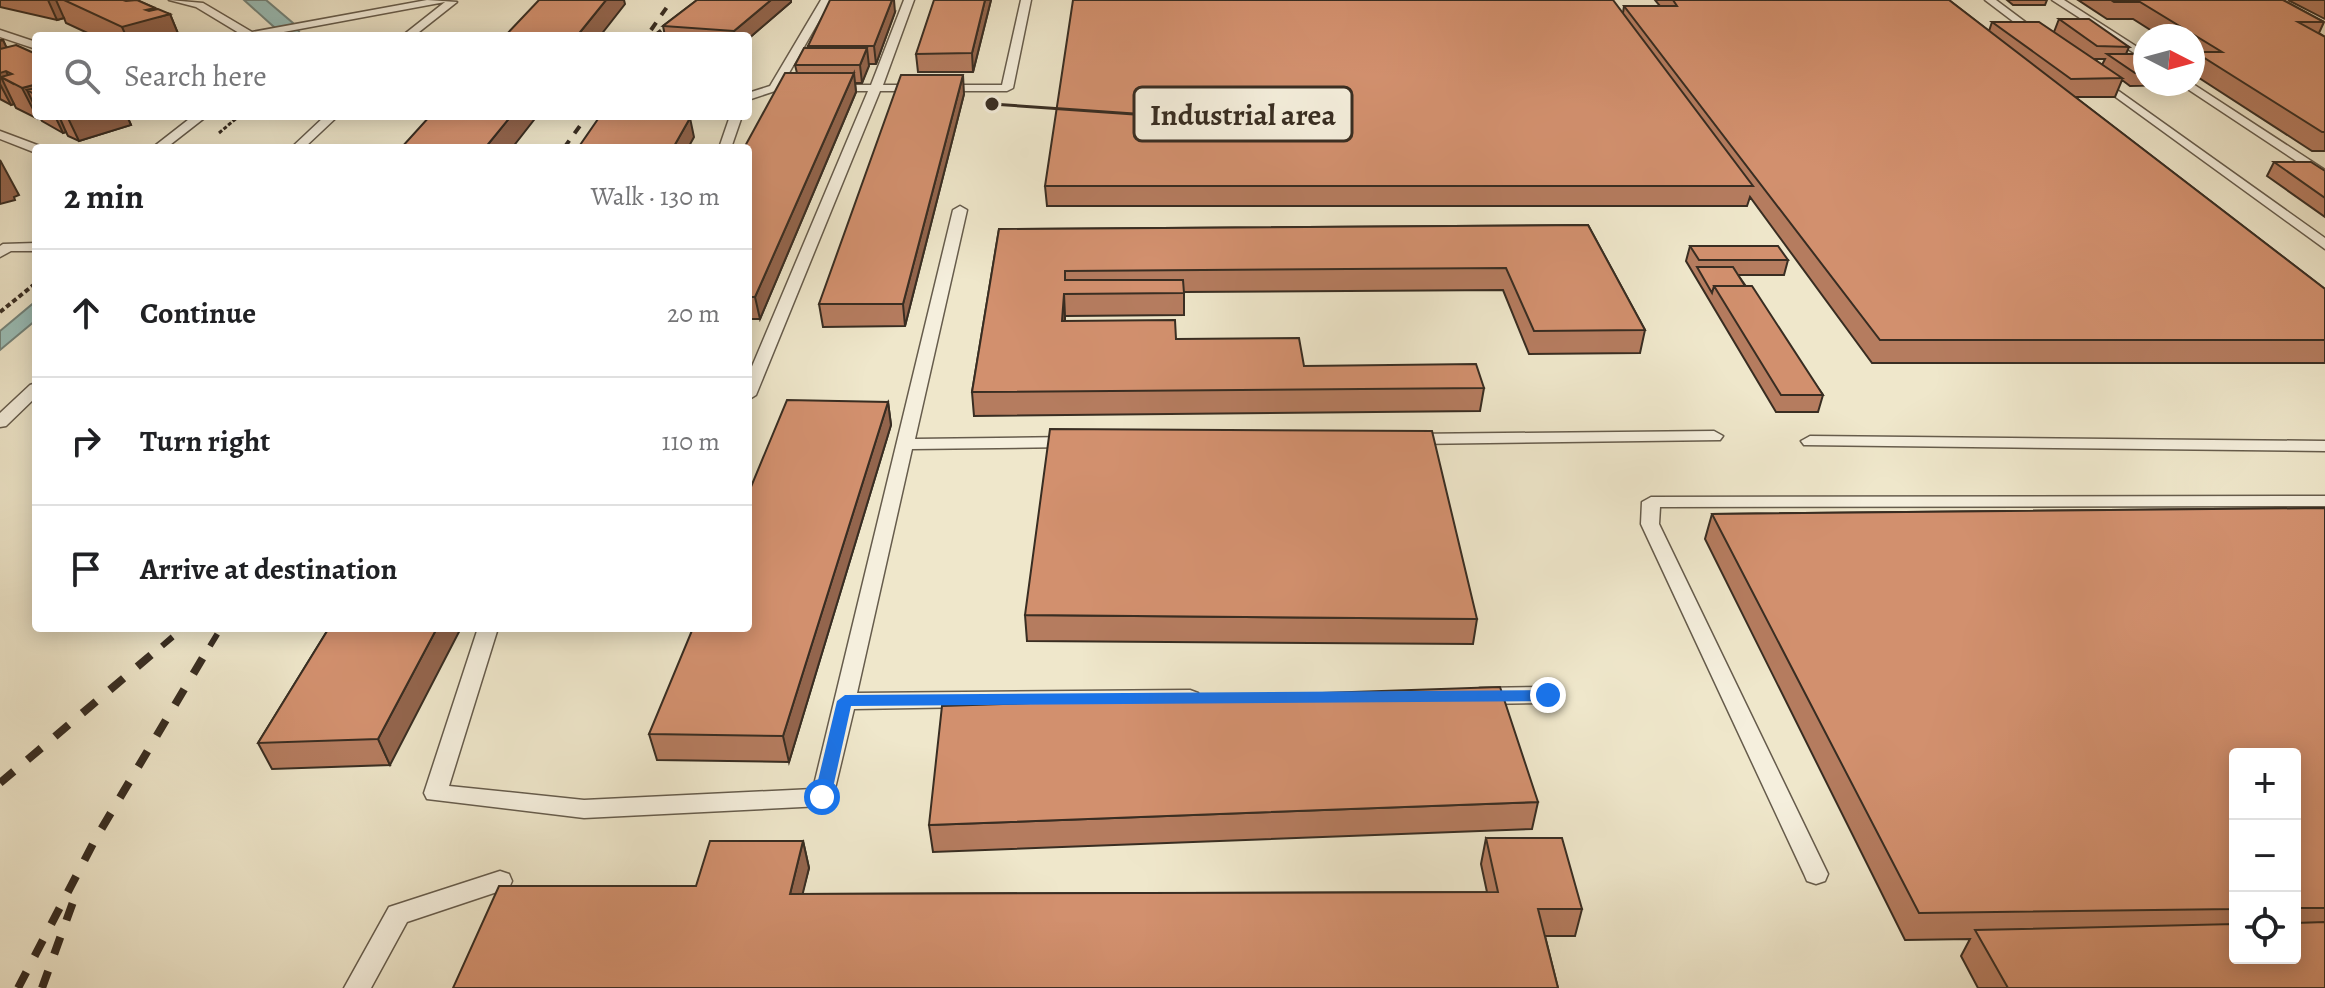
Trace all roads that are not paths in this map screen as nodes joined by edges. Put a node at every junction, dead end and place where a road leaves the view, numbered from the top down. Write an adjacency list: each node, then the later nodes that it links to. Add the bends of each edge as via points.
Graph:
1 (174, 0): 9 (lane, via 199,5)
2 (443, 0): 10 (lane)
3 (454, 0): 11 (lane)
4 (826, 0): 18 (lane)
5 (909, 0): 17 (lane)
6 (1026, 0): 17 (lane, via 1007,88)
7 (1990, 0): 14 (lane)
8 (2057, 0): 15 (lane)
9 (245, 32)
10 (268, 32)
11 (412, 32)
12 (0, 33): 13 (lane)
13 (32, 45)
14 (2054, 47)
15 (2133, 49)
16 (2093, 75): 31 (lane)
17 (876, 87): 18 (lane); 34 (lane)
18 (774, 88): 19 (lane)
19 (752, 96)
20 (2204, 96): 29 (lane)
21 (196, 120): 25 (lane)
22 (328, 120): 26 (lane)
23 (735, 120): 27 (lane)
24 (0, 135): 28 (lane)
25 (163, 144)
26 (301, 144)
27 (726, 144)
28 (32, 147)
29 (2325, 176)
30 (960, 210): 41 (lane)
31 (2325, 245)
32 (32, 247): 33 (lane, via 8,247)
33 (0, 253)
34 (752, 385)
35 (32, 392): 36 (lane)
36 (0, 422)
37 (1714, 436): 38 (lane)
38 (1397, 439)
39 (1810, 441): 42 (lane)
40 (1095, 442): 41 (lane)
41 (905, 444): 48 (lane)
42 (2325, 446)
43 (2325, 501): 49 (lane, via 1651,502 1650,524)
44 (487, 632): 48 (lane, via 435,793 584,809 822,797)
45 (1548, 695): 46 (lane)
46 (1452, 696)
47 (1213, 698): 48 (lane)
48 (845, 701)
49 (1816, 874)
50 (500, 881): 51 (lane, via 398,914)
51 (357, 988)

